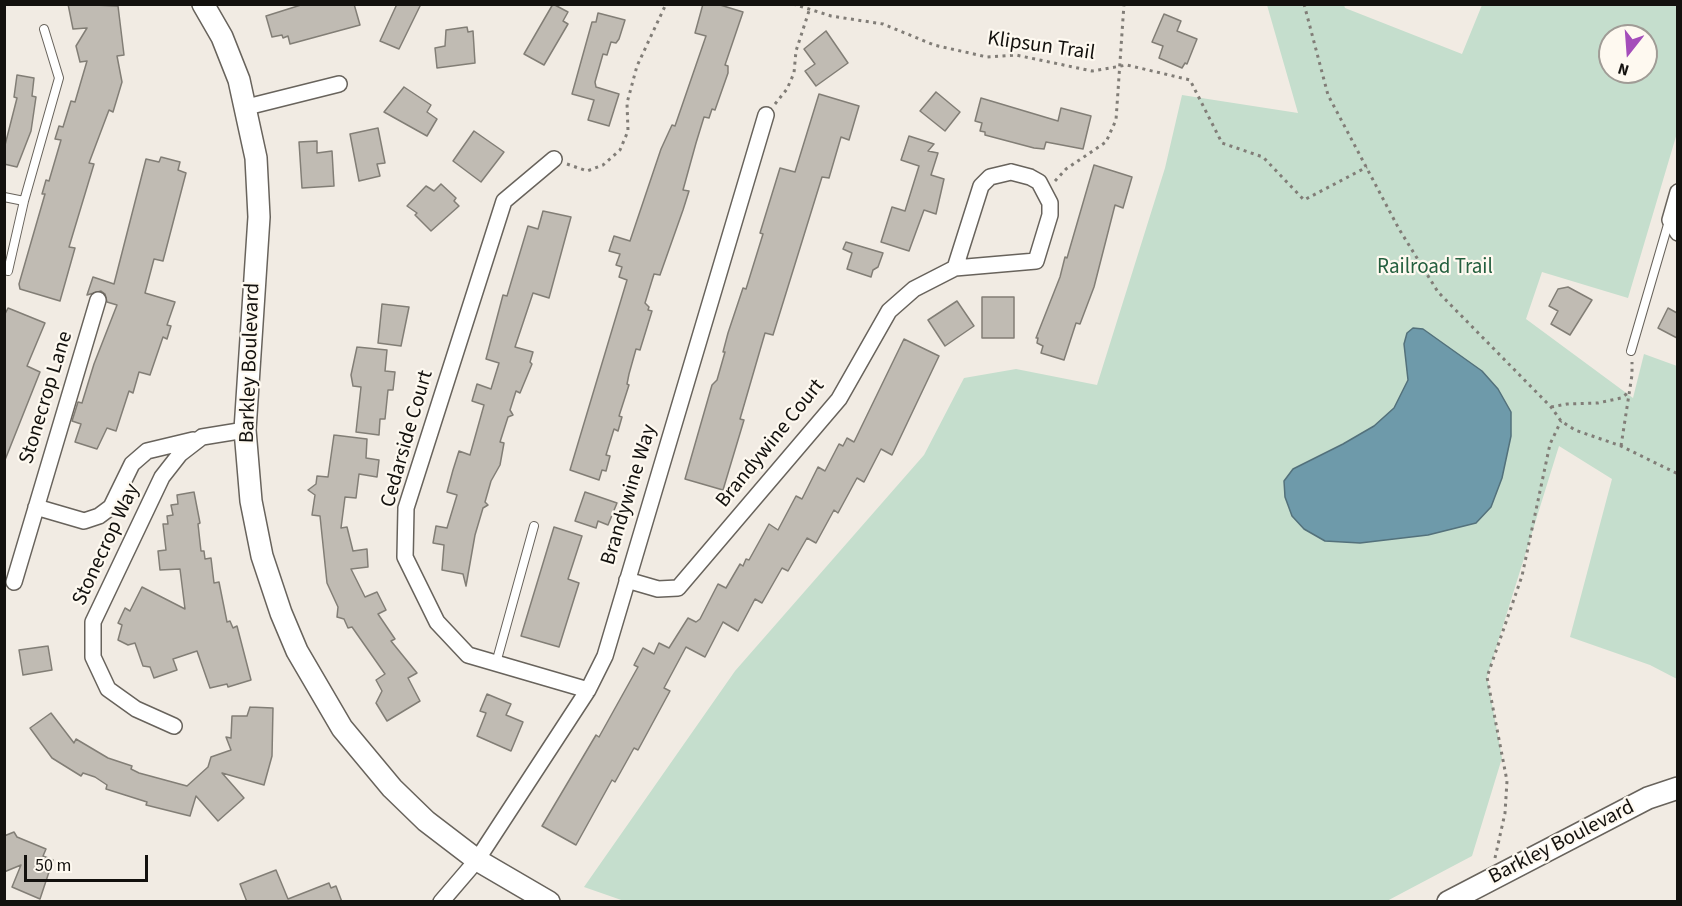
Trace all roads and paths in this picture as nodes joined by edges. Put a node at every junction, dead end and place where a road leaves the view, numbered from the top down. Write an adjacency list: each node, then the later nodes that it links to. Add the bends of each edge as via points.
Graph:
1 (203, 4): 10 (main road, Barkley Boulevard, via 232,62)
2 (666, 4): 12 (path, via 637,66 627,103 628,131 620,150 603,165 587,171)
3 (793, 4): 6 (path, Klipsun Trail)
4 (1124, 4): 8 (path)
5 (1304, 4): 13 (path, via 1328,94)
6 (809, 11): 8 (path, Klipsun Trail, via 883,24 934,45 987,57 1016,55 1092,71); 11 (path, via 796,51 794,73 787,89)
7 (44, 29): 17 (lane, via 59,78)
8 (1120, 68): 13 (path, Klipsun Trail, via 1127,65 1190,80 1222,143 1263,157 1304,200); 14 (path, via 1116,120 1106,142 1066,169)
9 (339, 84): 10 (street)
10 (247, 107): 26 (main road, Barkley Boulevard, via 256,158 259,217)
11 (766, 115): 32 (street, Brandywine Way)
12 (554, 159): 34 (street, Cedarside Court, via 504,201 406,508 405,556 437,622 468,655)
13 (1367, 167): 24 (path, via 1438,292)
14 (1046, 192): 19 (street, Brandywine Court, via 1050,214 1036,261); 19 (street, via 1030,177 1011,172 990,177 976,196)
15 (1677, 192): 18 (street)
16 (4, 197): 17 (lane)
17 (24, 201): 20 (lane)
18 (1674, 226): 22 (lane)
19 (955, 268): 32 (street, Brandywine Court, via 920,284 889,311 838,399 678,588 658,589)
20 (8, 271)
21 (98, 300): 30 (street, Stonecrop Lane)
22 (1631, 351): 23 (path)
23 (1629, 392): 24 (path, via 1598,404); 28 (path)
24 (1551, 407): 25 (path)
25 (1561, 421): 28 (path); 39 (path, via 1550,444 1522,576 1487,677 1507,781 1505,813)
26 (245, 430): 27 (street, Stonecrop Way); 38 (main road, Barkley Boulevard, via 251,501 262,556 297,651 342,728 365,757 426,820)
27 (202, 437): 30 (street, via 147,451 132,464 111,507 99,516 84,521); 36 (street, Stonecrop Way, via 180,454 162,477 93,622 93,657 108,689 136,709)
28 (1621, 446): 29 (path)
29 (1677, 474)
30 (36, 507): 33 (street, Stonecrop Lane)
31 (534, 526): 34 (lane)
32 (627, 580): 35 (street, Brandywine Way, via 605,656)
33 (14, 582)
34 (496, 663): 35 (street, Cedarside Court)
35 (588, 690): 38 (street, Brandywine Way)
36 (174, 726)
37 (1677, 788): 39 (main road, Barkley Boulevard, via 1648,798)
38 (477, 860): 40 (street, Brandywine Way); 41 (main road, Barkley Boulevard)
39 (1490, 880): 42 (main road, Barkley Boulevard)
40 (441, 902)
41 (549, 902)
42 (1448, 902)

